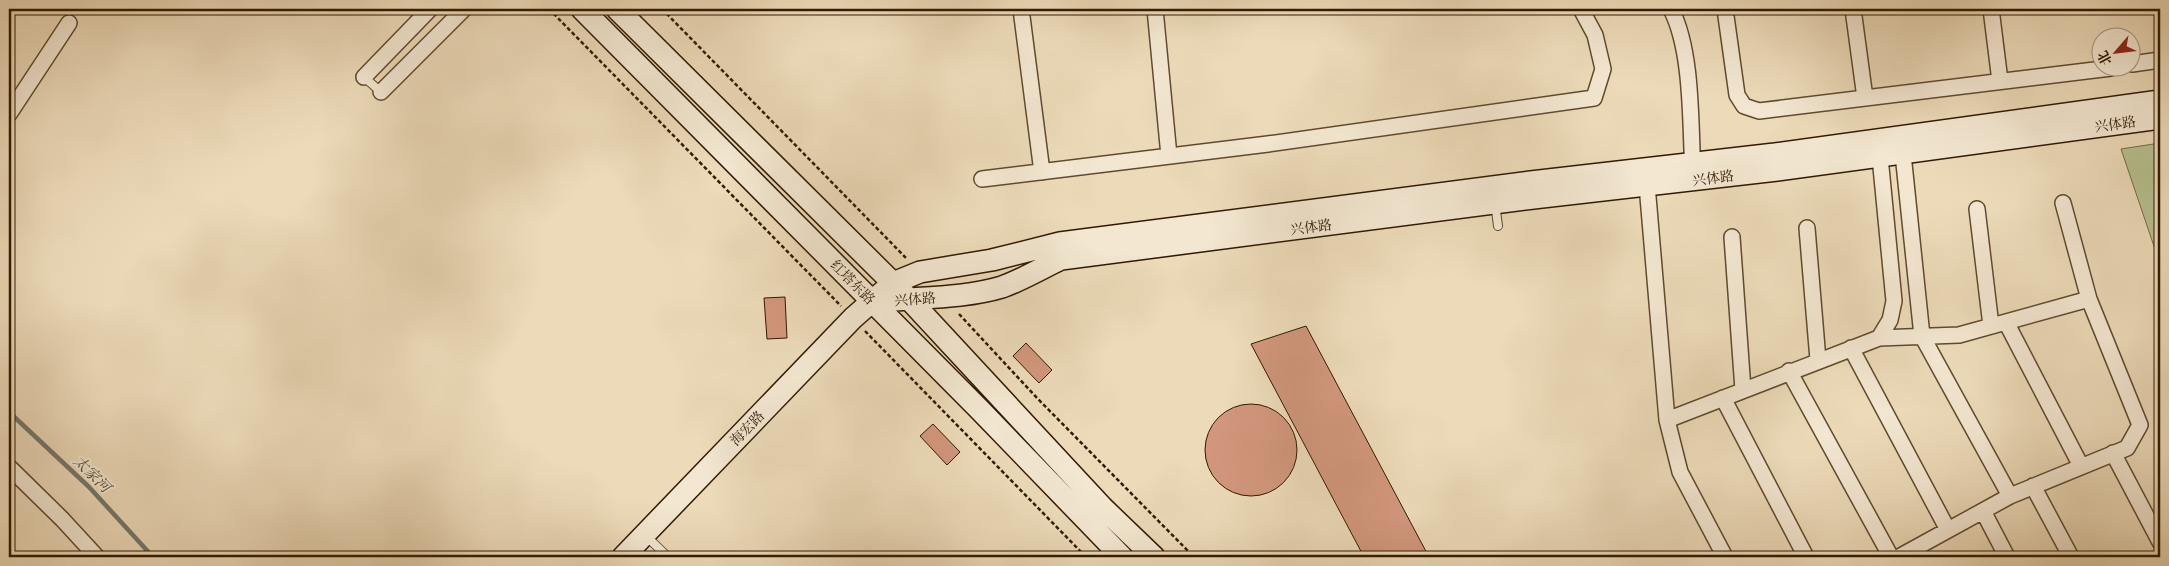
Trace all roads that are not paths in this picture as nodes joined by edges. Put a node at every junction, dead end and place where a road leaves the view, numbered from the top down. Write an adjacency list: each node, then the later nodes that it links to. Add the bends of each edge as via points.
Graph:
1 (430, 9): 16 (street)
2 (464, 9): 18 (street)
3 (582, 9): 38 (street, 红塔东路)
4 (618, 9): 36 (street, 红塔东路)
5 (1021, 9): 26 (street)
6 (1155, 9): 24 (street)
7 (1581, 9): 24 (street, via 1595,35 1603,69 1594,98)
8 (1671, 9): 27 (street, via 1686,65)
9 (1725, 9): 19 (street, via 1736,95 1744,106 1759,111)
10 (1853, 9): 19 (street)
11 (1991, 9): 17 (street)
12 (69, 23): 21 (street)
13 (2160, 60): 14 (street)
14 (2142, 63)
15 (2092, 70): 17 (street)
16 (364, 76): 18 (lane)
17 (2000, 81): 19 (street)
18 (382, 92)
19 (1865, 98)
20 (2160, 101): 23 (street, 兴体路)
21 (9, 114)
22 (2160, 118): 23 (street, 兴体路)
23 (1897, 146): 25 (street, 兴体路); 27 (street, 兴体路); 41 (street)
24 (1169, 156): 26 (street)
25 (1880, 157): 27 (street, 兴体路); 42 (street, via 1894,301 1890,320)
26 (1042, 172): 28 (street)
27 (1693, 172): 29 (street, 兴体路); 30 (street, 兴体路)
28 (982, 179)
29 (1647, 185): 30 (street, 兴体路); 48 (street)
30 (1493, 195): 33 (lane); 36 (street, 兴体路, via 1061,259 1002,287 943,297); 36 (street, 兴体路, via 1060,243 992,260 920,272)
31 (2063, 203): 37 (street)
32 (1977, 209): 40 (street)
33 (1498, 226)
34 (1807, 228): 44 (street)
35 (1732, 237): 46 (street)
36 (901, 290): 38 (street, 兴体路); 63 (street, 红塔东路, via 1102,507)
37 (2089, 299): 39 (street); 49 (street, via 2140,425 2127,448)
38 (873, 302): 56 (street, 海宏路, via 853,318); 62 (street, 红塔东路)
39 (2006, 322): 40 (street); 50 (street)
40 (1991, 326): 41 (street, via 1960,335)
41 (1922, 336): 42 (street); 53 (street)
42 (1879, 338): 43 (street)
43 (1851, 348): 44 (street); 55 (street)
44 (1818, 360): 45 (street)
45 (1790, 371): 46 (street); 66 (street)
46 (1743, 390): 47 (street)
47 (1723, 398): 48 (street); 65 (street)
48 (1666, 420): 64 (street, via 1680,472)
49 (2113, 453): 50 (street); 57 (street)
50 (2081, 466): 52 (street)
51 (9, 467): 59 (street)
52 (2033, 486): 53 (street); 68 (street)
53 (2010, 496): 54 (street)
54 (1983, 511): 55 (street); 67 (street)
55 (1948, 530): 58 (street)
56 (645, 534): 60 (street, 海宏路); 61 (lane)
57 (2160, 542)
58 (1905, 556)
59 (97, 557)
60 (623, 557)
61 (668, 557)
62 (1122, 557)
63 (1154, 557)
64 (1725, 557)
65 (1806, 557)
66 (1891, 557)
67 (2007, 557)
68 (2071, 557)

